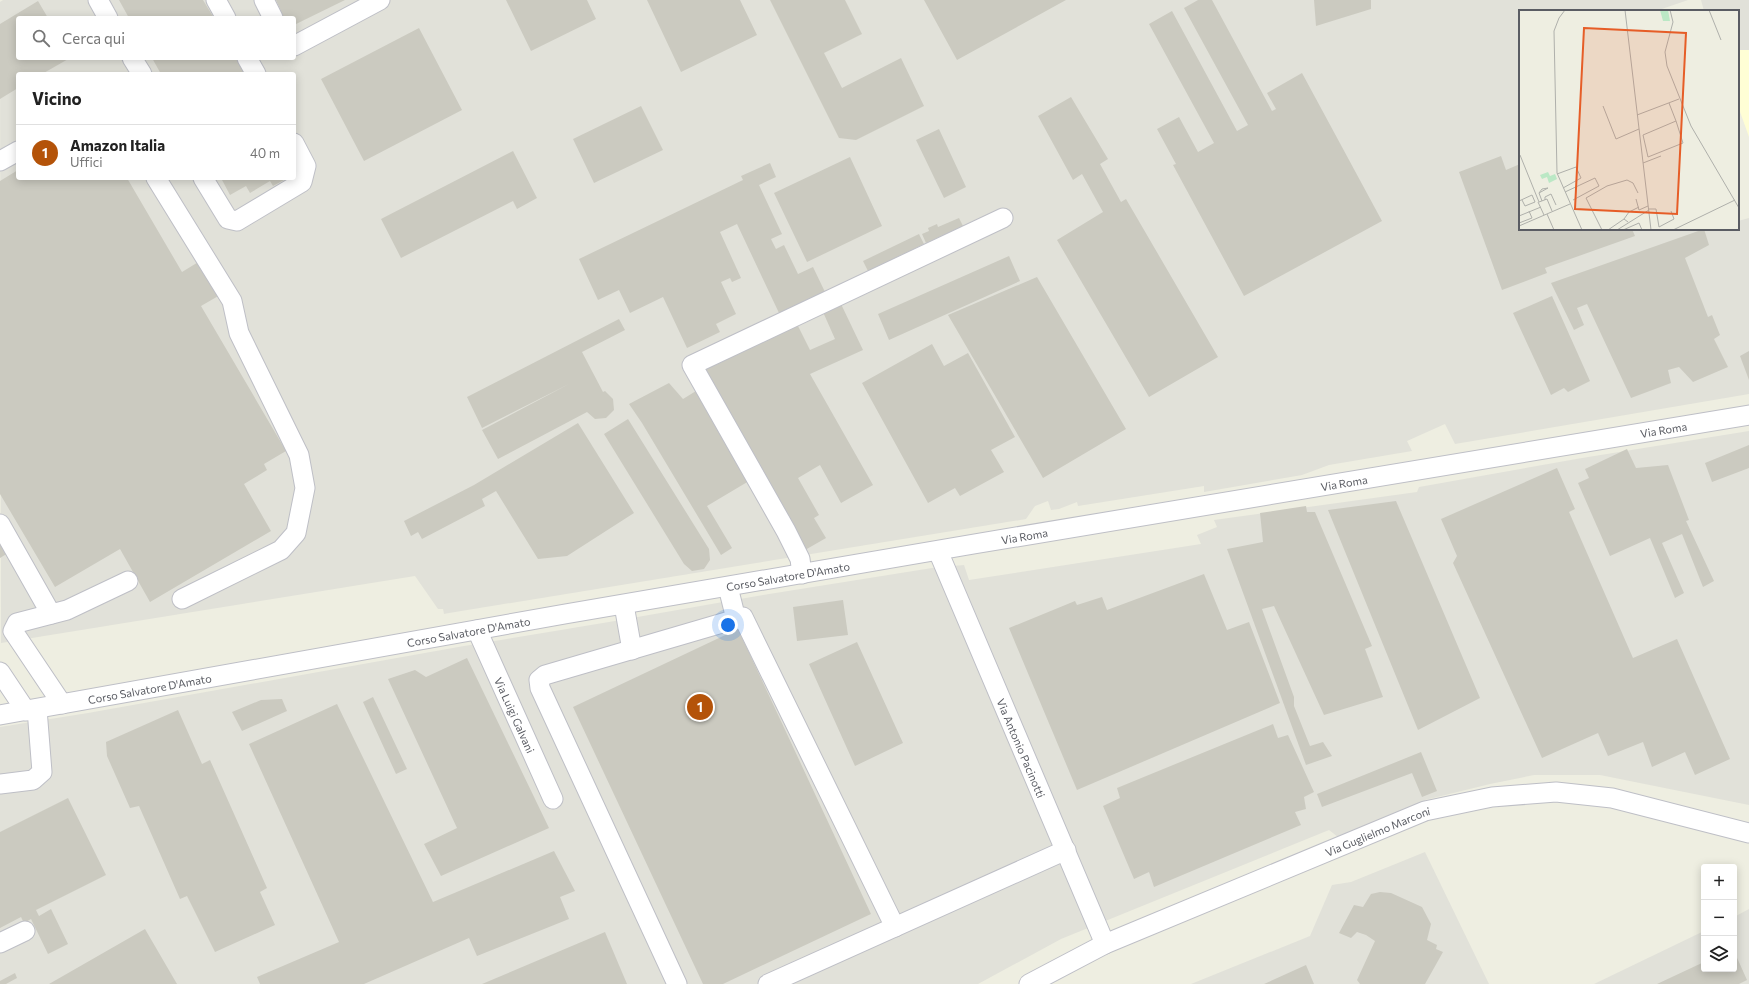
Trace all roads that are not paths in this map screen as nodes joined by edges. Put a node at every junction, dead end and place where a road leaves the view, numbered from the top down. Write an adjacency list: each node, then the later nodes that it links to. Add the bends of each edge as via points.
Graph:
1 (98, 0): 5 (street)
2 (216, 0): 6 (street)
3 (264, 0): 7 (street)
4 (380, 0): 8 (street)
5 (107, 16)
6 (225, 16)
7 (273, 16)
8 (296, 45)
9 (133, 60): 11 (street)
10 (248, 60): 12 (street)
11 (141, 72)
12 (255, 72)
13 (296, 147): 17 (street, via 306,166 302,182 237,222 228,219)
14 (16, 151): 15 (street)
15 (0, 161)
16 (157, 180): 25 (street, via 232,302 239,333 299,455 305,488 296,533 281,550)
17 (204, 180)
18 (1002, 218): 22 (street, via 692,365 786,531 800,559)
19 (1749, 415): 21 (street, Via Roma)
20 (0, 524): 27 (street)
21 (938, 551): 22 (street, Corso Salvatore D'Amato); 38 (street, Via Antonio Pacinotti)
22 (802, 574): 24 (street, Corso Salvatore D'Amato)
23 (128, 581): 27 (street, via 67,610)
24 (728, 587): 26 (street, Corso Salvatore D'Amato); 28 (street)
25 (182, 599)
26 (624, 604): 29 (street, Corso Salvatore D'Amato); 30 (street)
27 (51, 614): 32 (street, via 17,623 13,631)
28 (736, 619): 30 (street); 39 (street, via 743,618)
29 (477, 630): 32 (street, Corso Salvatore D'Amato); 36 (street, Via Luigi Galvani)
30 (632, 650): 43 (street, via 545,675 539,680 540,688)
31 (0, 672): 33 (street)
32 (62, 704): 33 (street, Corso Salvatore D'Amato)
33 (32, 710): 34 (street, Corso Salvatore D'Amato); 35 (street, via 42,772 33,780)
34 (0, 715)
35 (0, 784)
36 (552, 799)
37 (1749, 833): 42 (street, Via Guglielmo Marconi, via 1612,798 1556,792 1492,798 1426,811)
38 (1066, 850): 39 (street); 42 (street, Via Antonio Pacinotti)
39 (895, 927): 44 (street)
40 (25, 931): 41 (street)
41 (0, 943)
42 (1105, 944): 45 (street, Via Guglielmo Marconi)
43 (677, 984)
44 (768, 984)
45 (1029, 984)

